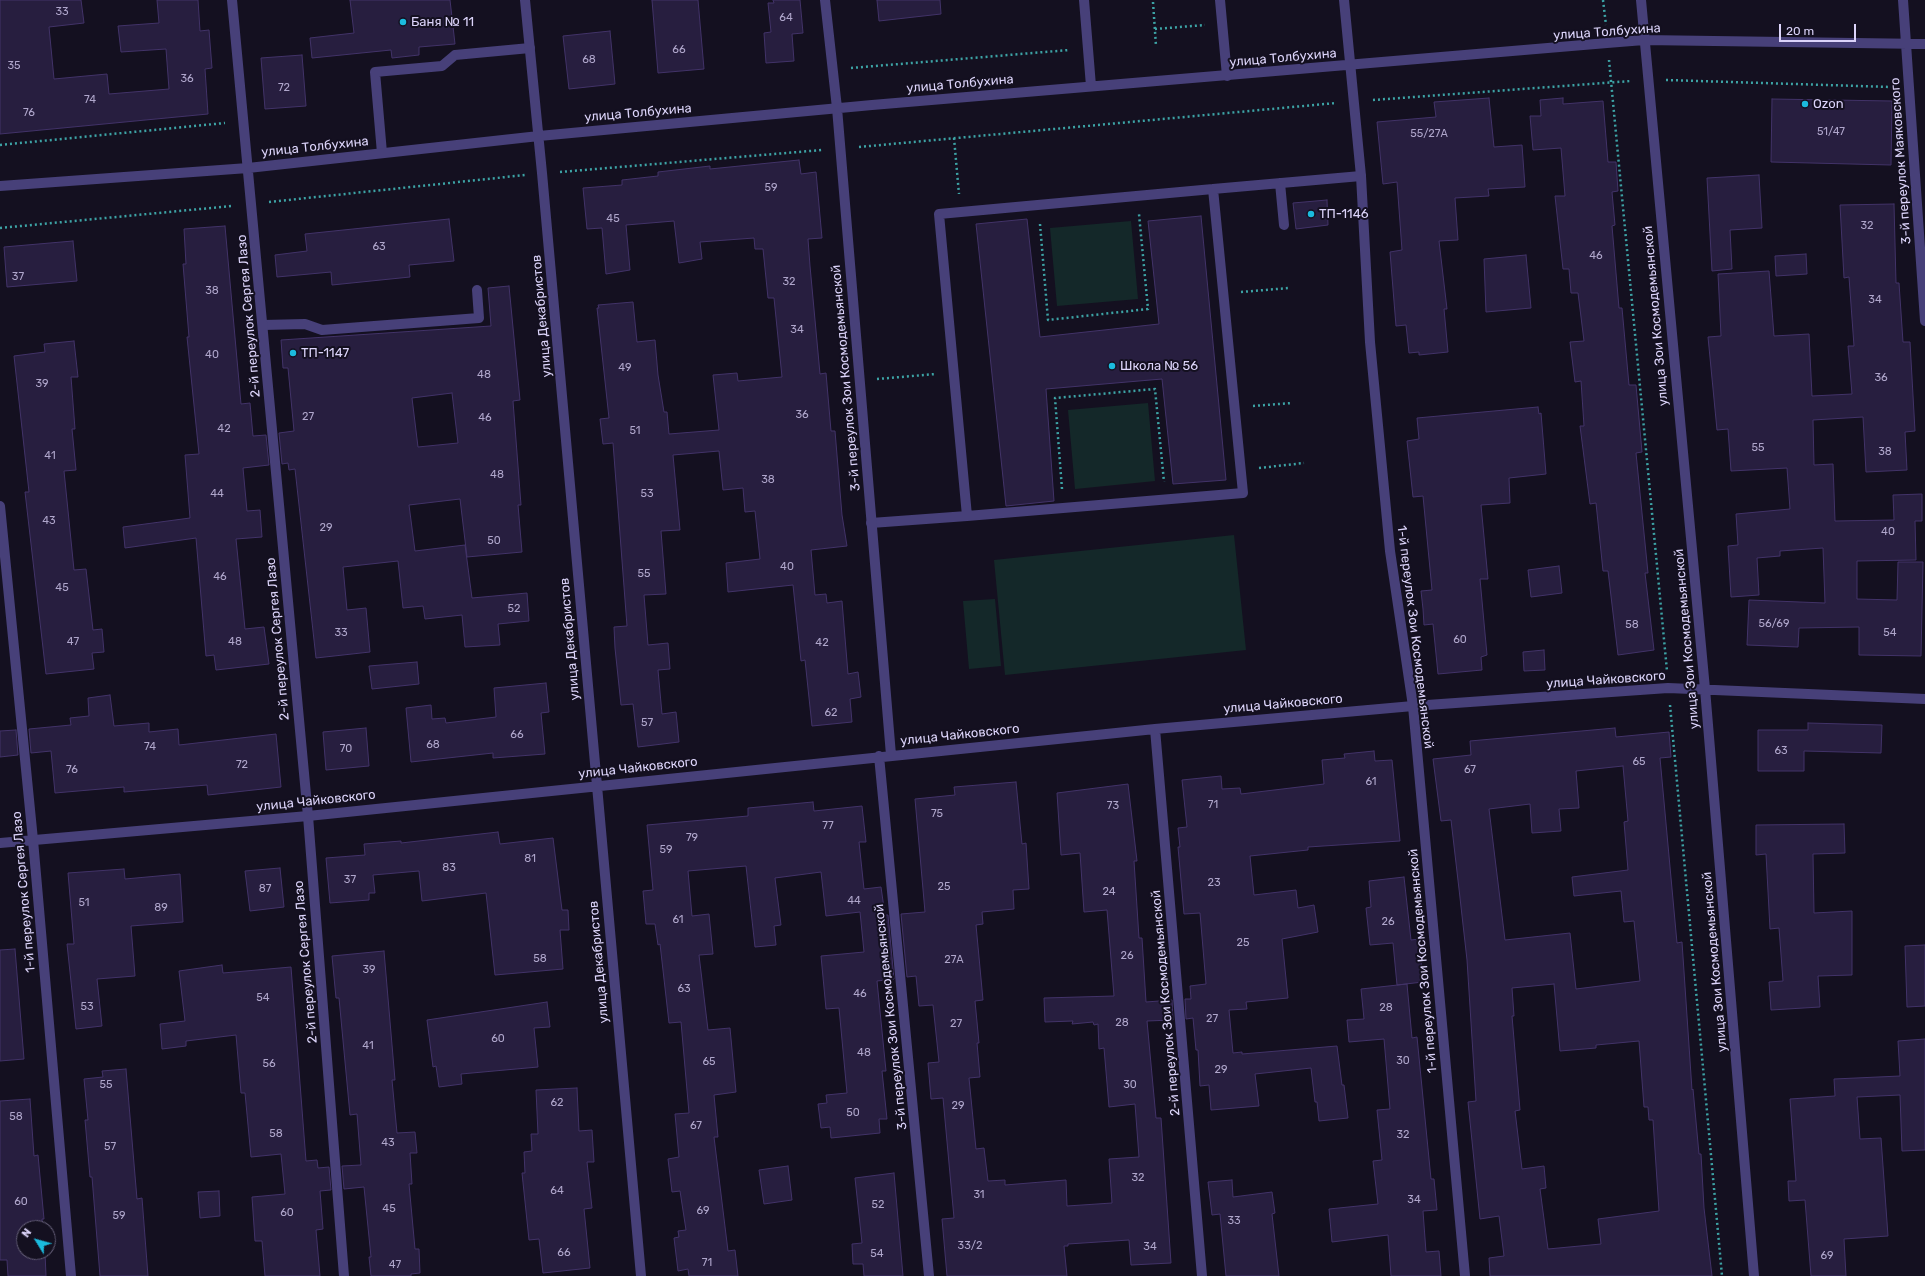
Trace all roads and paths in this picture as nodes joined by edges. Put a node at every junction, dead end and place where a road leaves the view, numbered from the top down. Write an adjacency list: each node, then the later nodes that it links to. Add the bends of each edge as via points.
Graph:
1 (232, 0): 29 (street, 2-й переулок Сергея Лазо)
2 (525, 0): 18 (street, улица Декабристов)
3 (825, 0): 21 (street, 3-й переулок Зои Космодемьянской)
4 (1084, 0): 19 (street)
5 (1220, 0): 22 (street)
6 (1344, 0): 20 (street, 1-й переулок Зои Космодемьянской)
7 (1603, 0): 14 (path)
8 (1640, 0): 13 (street, улица Зои Космодемьянской)
9 (1903, 0): 15 (street, 3-й переулок Маяковского)
10 (1153, 2): 12 (path)
11 (1205, 25): 12 (path)
12 (1155, 29): 17 (path)
13 (1644, 40): 14 (street, улица Толбухина); 15 (street, улица Толбухина); 23 (street, улица Зои Космодемьянской)
14 (1607, 43): 20 (street, улица Толбухина); 24 (path)
15 (1906, 44): 16 (street, улица Толбухина); 26 (street, 3-й переулок Маяковского)
16 (1925, 44)
17 (1156, 46)
18 (530, 48): 30 (street, улица Декабристов); 34 (street, via 455,55 442,66 375,72)
19 (1088, 49): 21 (path); 25 (street)
20 (1350, 65): 22 (street, улица Толбухина); 27 (street, 1-й переулок Зои Космодемьянской)
21 (833, 70): 28 (street, 3-й переулок Зои Космодемьянской)
22 (1227, 76): 25 (street, улица Толбухина)
23 (1647, 79): 24 (path); 26 (path); 64 (street, улица Зои Космодемьянской)
24 (1611, 82): 27 (path); 63 (path)
25 (1091, 86): 28 (street, улица Толбухина)
26 (1910, 88): 50 (street, 3-й переулок Маяковского)
27 (1353, 101): 31 (path); 37 (street, 1-й переулок Зои Космодемьянской)
28 (837, 108): 30 (street, улица Толбухина); 33 (street, 3-й переулок Зои Космодемьянской)
29 (244, 121): 32 (path); 35 (street, 2-й переулок Сергея Лазо)
30 (539, 136): 34 (street, улица Толбухина); 36 (street, улица Декабристов)
31 (954, 138): 33 (path); 44 (path)
32 (0, 145)
33 (840, 149): 36 (path); 62 (street, 3-й переулок Зои Космодемьянской)
34 (382, 153): 35 (street, улица Толбухина)
35 (248, 168): 39 (street, улица Толбухина); 42 (street, 2-й переулок Сергея Лазо)
36 (542, 173): 42 (path); 70 (street, улица Декабристов)
37 (1361, 176): 38 (street); 66 (street, 1-й переулок Зои Космодемьянской, via 1370,342 1389,543)
38 (1280, 183): 40 (street); 45 (street)
39 (0, 186)
40 (1213, 189): 41 (street); 49 (street)
41 (1138, 196): 43 (street); 43 (path, via 1148,309 1048,320)
42 (251, 204): 46 (path); 51 (street, 2-й переулок Сергея Лазо)
43 (1038, 205): 44 (street)
44 (960, 212): 52 (street, via 939,214)
45 (1284, 225)
46 (0, 228)
47 (1289, 288): 49 (path)
48 (477, 290): 51 (street, via 479,318 322,330 305,324)
49 (1223, 294): 55 (street)
50 (1925, 321)
51 (262, 325): 71 (street, 2-й переулок Сергея Лазо)
52 (954, 372): 53 (path); 61 (street)
53 (875, 379)
54 (1292, 403): 55 (path)
55 (1234, 408): 57 (street)
56 (1304, 464): 57 (path)
57 (1240, 469): 58 (street, via 1243,493)
58 (1166, 499): 60 (street); 60 (path, via 1155,389 1055,398)
59 (0, 506): 72 (street, 1-й переулок Сергея Лазо)
60 (1064, 508): 61 (street)
61 (967, 516): 62 (street)
62 (871, 523): 68 (street, 3-й переулок Зои Космодемьянской)
63 (1668, 688): 64 (street, улица Чайковского); 66 (street, улица Чайковского); 80 (path)
64 (1705, 689): 65 (street, улица Чайковского); 81 (street, улица Зои Космодемьянской)
65 (1925, 699)
66 (1413, 706): 67 (street, улица Чайковского); 79 (street, 1-й переулок Зои Космодемьянской)
67 (1155, 728): 68 (street, улица Чайковского); 78 (street, 2-й переулок Зои Космодемьянской)
68 (891, 755): 69 (street, улица Чайковского)
69 (879, 756): 70 (street, улица Чайковского); 77 (street, 3-й переулок Зои Космодемьянской)
70 (596, 786): 71 (street, улица Чайковского); 76 (street, улица Декабристов)
71 (308, 816): 72 (street, улица Чайковского); 75 (street, 2-й переулок Сергея Лазо)
72 (33, 840): 73 (street, улица Чайковского); 74 (street, 1-й переулок Сергея Лазо)
73 (0, 843)
74 (71, 1276)
75 (344, 1276)
76 (641, 1276)
77 (930, 1276)
78 (1202, 1276)
79 (1465, 1276)
80 (1722, 1276)
81 (1754, 1276)

